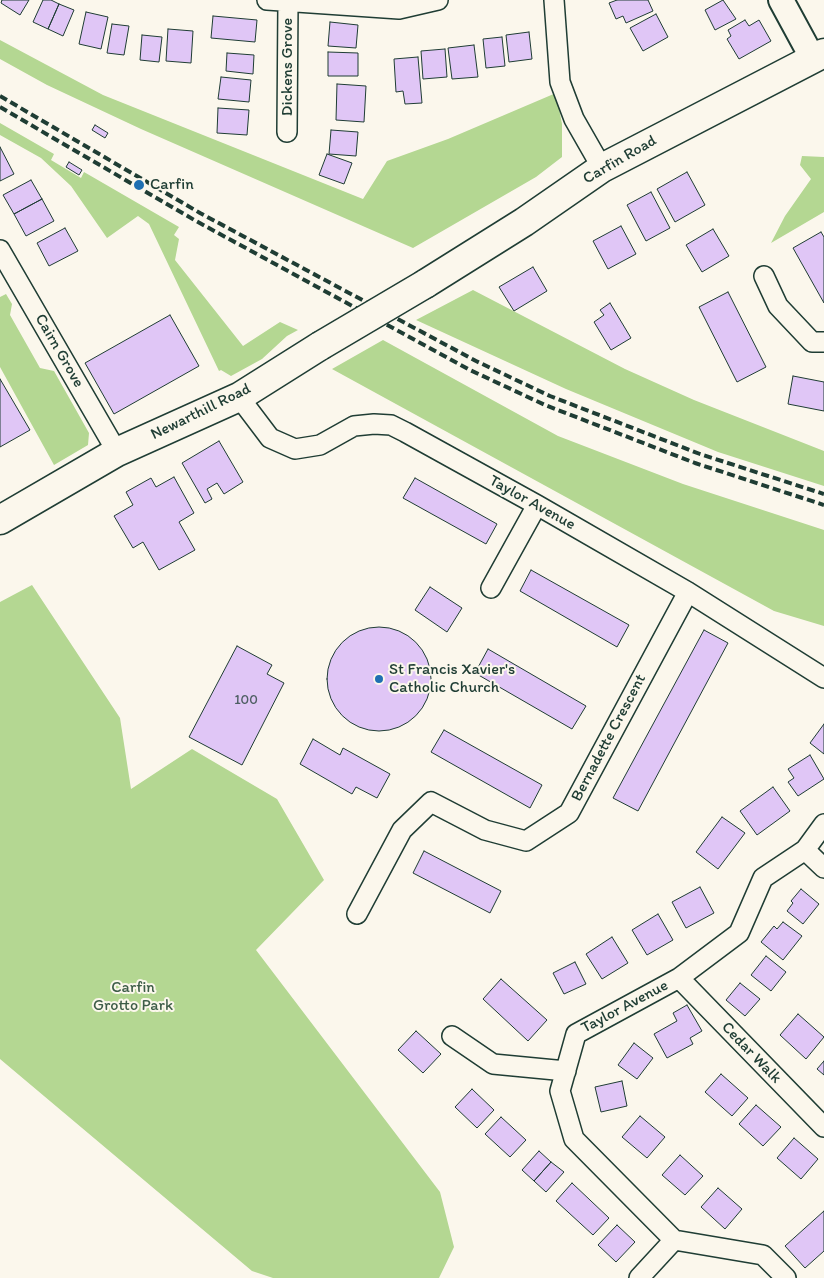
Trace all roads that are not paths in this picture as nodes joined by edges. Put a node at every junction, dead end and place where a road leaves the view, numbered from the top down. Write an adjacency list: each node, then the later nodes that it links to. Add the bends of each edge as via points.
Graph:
1 (267, 0): 5 (street)
2 (438, 0): 5 (street, via 399,9)
3 (554, 0): 8 (street, via 560,82 574,119)
4 (781, 0): 6 (street)
5 (288, 2): 7 (street, Dickens Grove)
6 (819, 56): 8 (main road, Carfin Road)
7 (287, 132)
8 (602, 168): 11 (main road, Carfin Road)
9 (0, 250): 14 (street, Cairn Grove)
10 (764, 276): 12 (street, via 778,306 812,342)
11 (425, 284): 13 (main road, Newarthill Road, bridge)
12 (824, 342)
13 (239, 397): 14 (main road, Newarthill Road); 15 (street, Taylor Avenue, via 270,438 282,445 295,449 320,445 354,426 391,426)
14 (117, 452): 16 (main road, Newarthill Road)
15 (537, 505): 17 (street); 18 (street, Taylor Avenue)
16 (0, 520)
17 (491, 588)
18 (688, 592): 19 (street, Taylor Avenue); 23 (street, Bernadette Crescent, via 569,813 526,841 486,830 431,802 402,830)
19 (824, 678)
20 (824, 824): 21 (street, Taylor Avenue)
21 (806, 850): 22 (street); 24 (street, Taylor Avenue, via 763,878 739,933)
22 (824, 868)
23 (357, 914)
24 (679, 978): 26 (street, Taylor Avenue, via 576,1034); 27 (street, Cedar Walk)
25 (452, 1036): 26 (street, via 493,1064)
26 (566, 1071): 28 (street, Taylor Avenue, via 560,1091 574,1139)
27 (824, 1127)
28 (674, 1240): 29 (street); 30 (street, via 763,1255)
29 (639, 1278)
30 (786, 1278)

